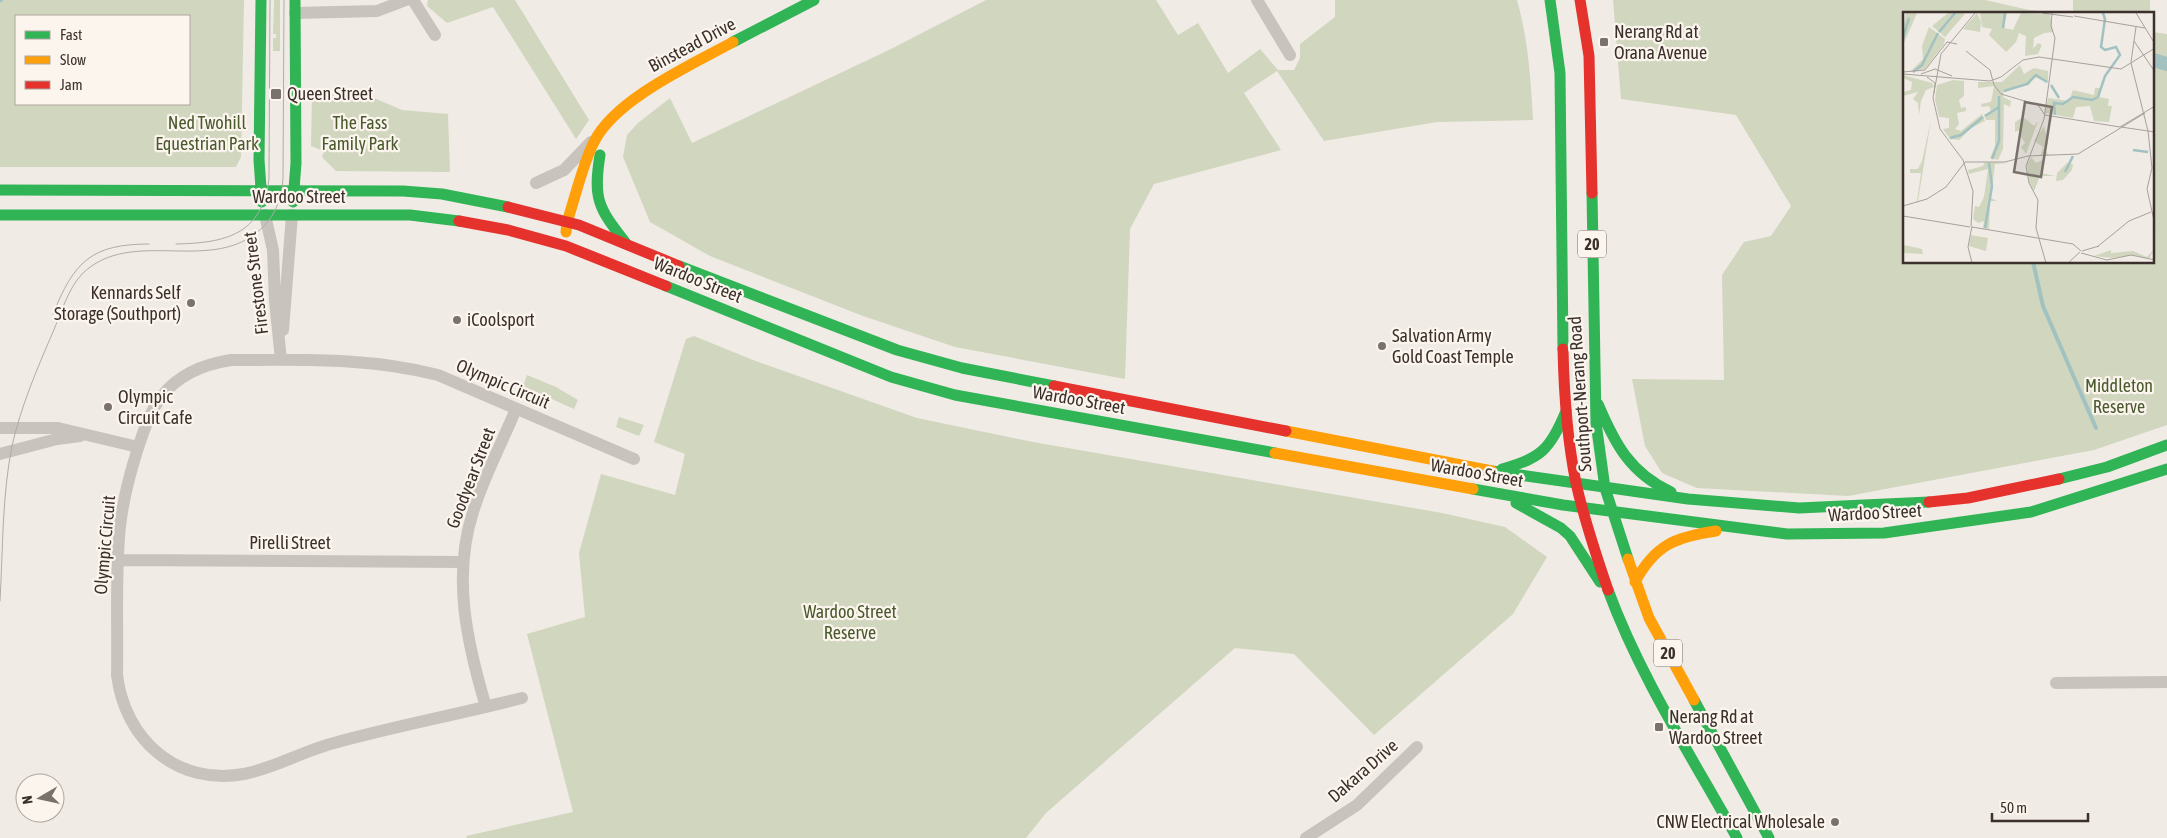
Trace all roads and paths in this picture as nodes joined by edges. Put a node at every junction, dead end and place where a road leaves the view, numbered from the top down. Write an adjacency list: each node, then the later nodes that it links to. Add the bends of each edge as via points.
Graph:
1 (261, 0): 17 (main road)
2 (406, 0): 8 (street, via 377,11)
3 (413, 0): 9 (street)
4 (814, 0): 11 (main road, Binstead Drive, via 673,74 648,89)
5 (1257, 0): 10 (street)
6 (1550, 0): 29 (main road, Southport-Nerang Road / 20, via 1560,73)
7 (1580, 0): 27 (main road, Southport-Nerang Road / 20, via 1589,56)
8 (295, 6): 16 (main road)
9 (434, 35)
10 (1290, 55)
11 (619, 114): 12 (main road, Binstead Drive); 13 (main road, Binstead Drive, via 608,131)
12 (599, 134): 14 (street, Binstead Drive, via 564,170); 23 (main road, Binstead Drive, via 591,147)
13 (600, 155): 18 (main road, Binstead Drive); 24 (main road, Binstead Drive, via 595,185 598,204)
14 (536, 183)
15 (0, 190): 17 (main road, Wardoo Street)
16 (294, 190): 17 (main road, Wardoo Street); 21 (main road); 23 (main road, Wardoo Street, via 425,192 489,202)
17 (260, 191): 20 (main road)
18 (587, 198)
19 (0, 215): 20 (main road, Wardoo Street)
20 (264, 215): 21 (main road, Wardoo Street); 26 (street, Firestone Street, via 273,250)
21 (292, 215): 25 (main road, Wardoo Street, via 410,215 496,228); 26 (street, Firestone Street)
22 (580, 220): 23 (main road, Wardoo Street); 24 (main road, Wardoo Street); 25 (main road)
23 (567, 222): 25 (main road, Binstead Drive)
24 (627, 244): 37 (main road, Wardoo Street, via 897,350 962,368)
25 (566, 246): 40 (main road, Wardoo Street, via 890,378 955,396)
26 (281, 353): 28 (street, Olympic Circuit, via 371,362 438,375); 33 (street, Olympic Circuit, via 203,366 187,374 162,396 151,413)
27 (1595, 396): 39 (main road, Southport-Nerang Road / 20); 41 (main road, via 1612,440 1636,471 1660,488)
28 (516, 409): 35 (street, Olympic Circuit); 46 (street, Goodyear Street, via 474,510)
29 (1566, 411): 37 (main road, via 1555,438 1544,453 1521,464); 38 (main road, Southport-Nerang Road / 20)
30 (0, 428): 31 (street, via 58,428)
31 (95, 436): 33 (street); 34 (street, via 69,437)
32 (2167, 445): 41 (main road, Wardoo Street, via 2107,467 2028,487 1916,504 1799,508)
33 (138, 447): 45 (street, Olympic Circuit, via 124,501)
34 (0, 454)
35 (634, 459)
36 (2167, 469): 44 (main road, Wardoo Street, via 2031,512 1910,531 1787,534)
37 (1494, 471): 38 (main road, Wardoo Street)
38 (1576, 483): 39 (main road, Wardoo Street); 42 (main road, Southport-Nerang Road / 20)
39 (1605, 488): 41 (main road, Wardoo Street); 43 (main road, Southport-Nerang Road / 20)
40 (1498, 494): 42 (main road, Wardoo Street); 48 (main road, via 1530,509 1570,536)
41 (1688, 499)
42 (1583, 508): 43 (main road, Wardoo Street); 48 (main road, Southport-Nerang Road / 20)
43 (1612, 511): 44 (main road, Wardoo Street); 47 (main road, Southport-Nerang Road / 20)
44 (1738, 528): 47 (main road, via 1691,534 1663,544 1643,566)
45 (118, 560): 46 (street, Pirelli Street); 52 (street, Olympic Circuit, via 119,693 140,736 164,758 183,769 213,776 244,774 333,743)
46 (462, 562): 52 (street, Goodyear Street, via 466,622)
47 (1635, 582): 56 (main road, Southport-Nerang Road / 20, via 1657,633)
48 (1616, 608): 55 (main road, Southport-Nerang Road / 20, via 1653,688)
49 (2167, 682): 50 (street)
50 (2056, 683)
51 (522, 698): 52 (street, Olympic Circuit)
52 (486, 707)
53 (1417, 747): 54 (street, Dakara Drive, via 1357,805)
54 (1306, 838)
55 (1737, 838)
56 (1769, 838)

